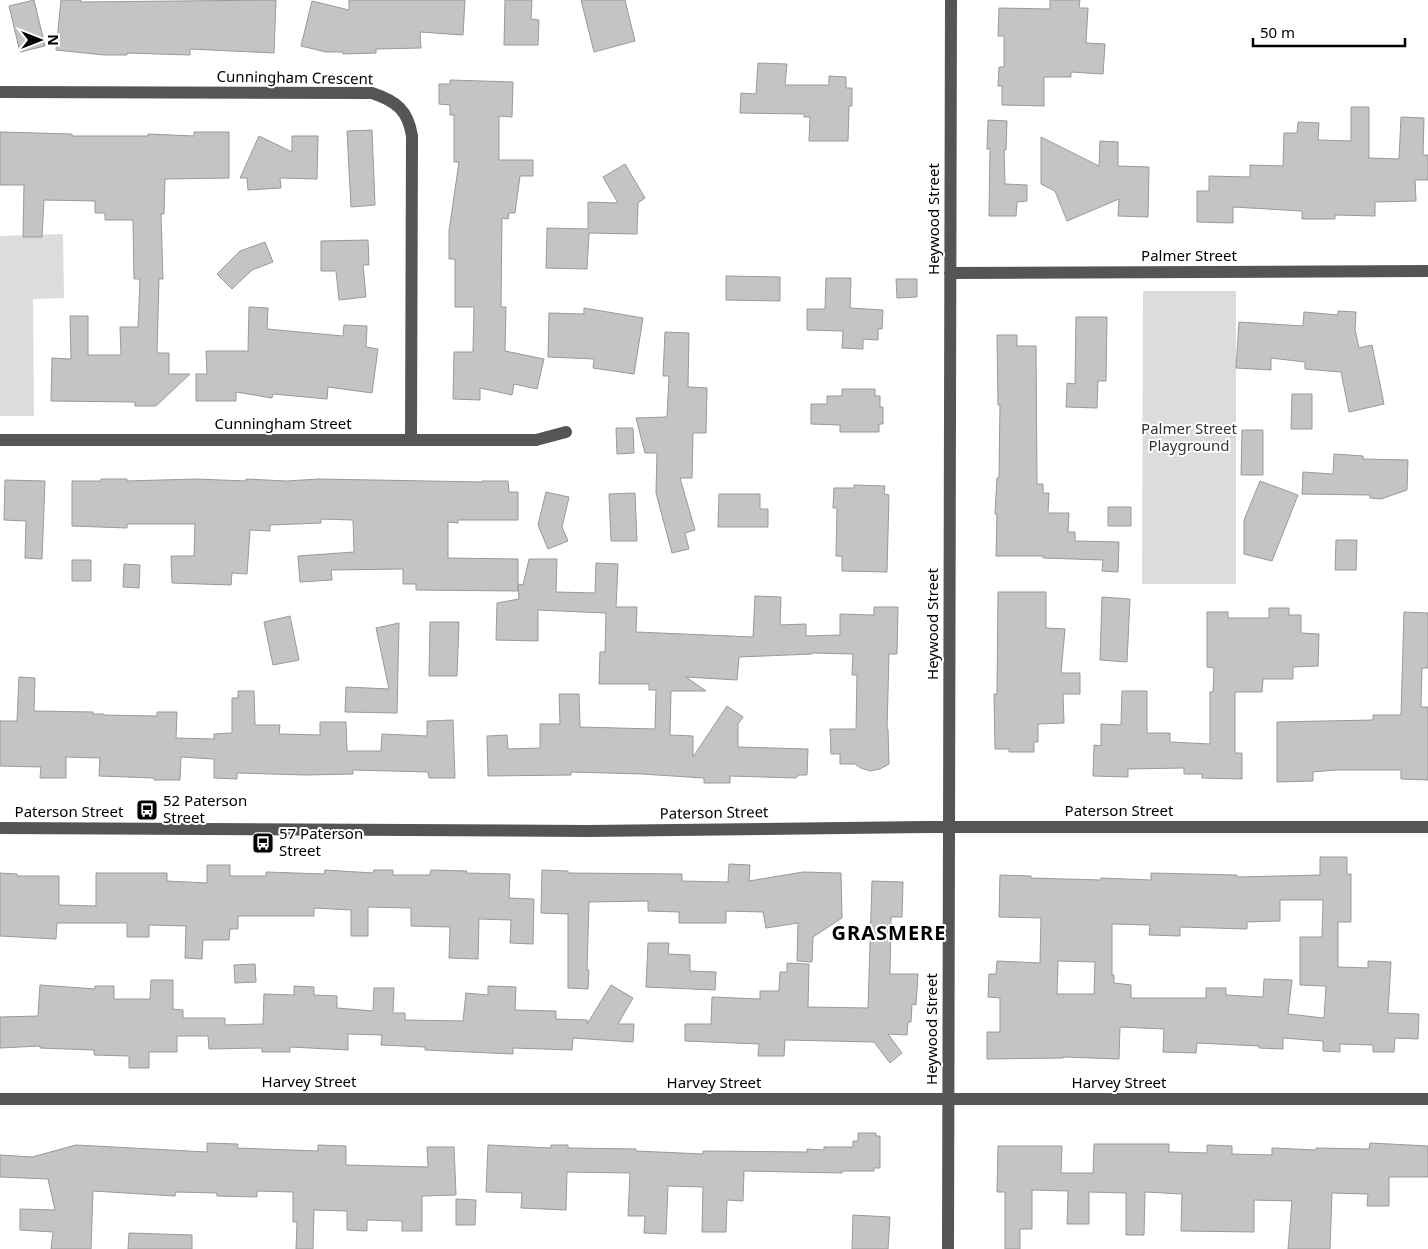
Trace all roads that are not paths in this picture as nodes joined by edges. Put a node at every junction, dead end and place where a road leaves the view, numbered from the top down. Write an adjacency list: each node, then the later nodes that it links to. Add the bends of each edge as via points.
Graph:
1 (951, 0): 4 (street, Heywood Street)
2 (0, 92): 7 (street, Cunningham Crescent, via 372,93 388,98 402,109 410,122 412,136)
3 (1428, 272): 4 (street, Palmer Street)
4 (950, 273): 8 (street, Heywood Street)
5 (566, 432): 7 (street, Cunningham Street, via 536,440)
6 (0, 440): 7 (street, Cunningham Street)
7 (411, 440)
8 (950, 827): 9 (street, Paterson Street); 10 (street, Paterson Street, via 588,831); 12 (street, Heywood Street)
9 (1428, 827)
10 (0, 828)
11 (0, 1098): 12 (street, Harvey Street)
12 (949, 1099): 13 (street, Harvey Street); 14 (street, Heywood Street)
13 (1428, 1099)
14 (948, 1249)

